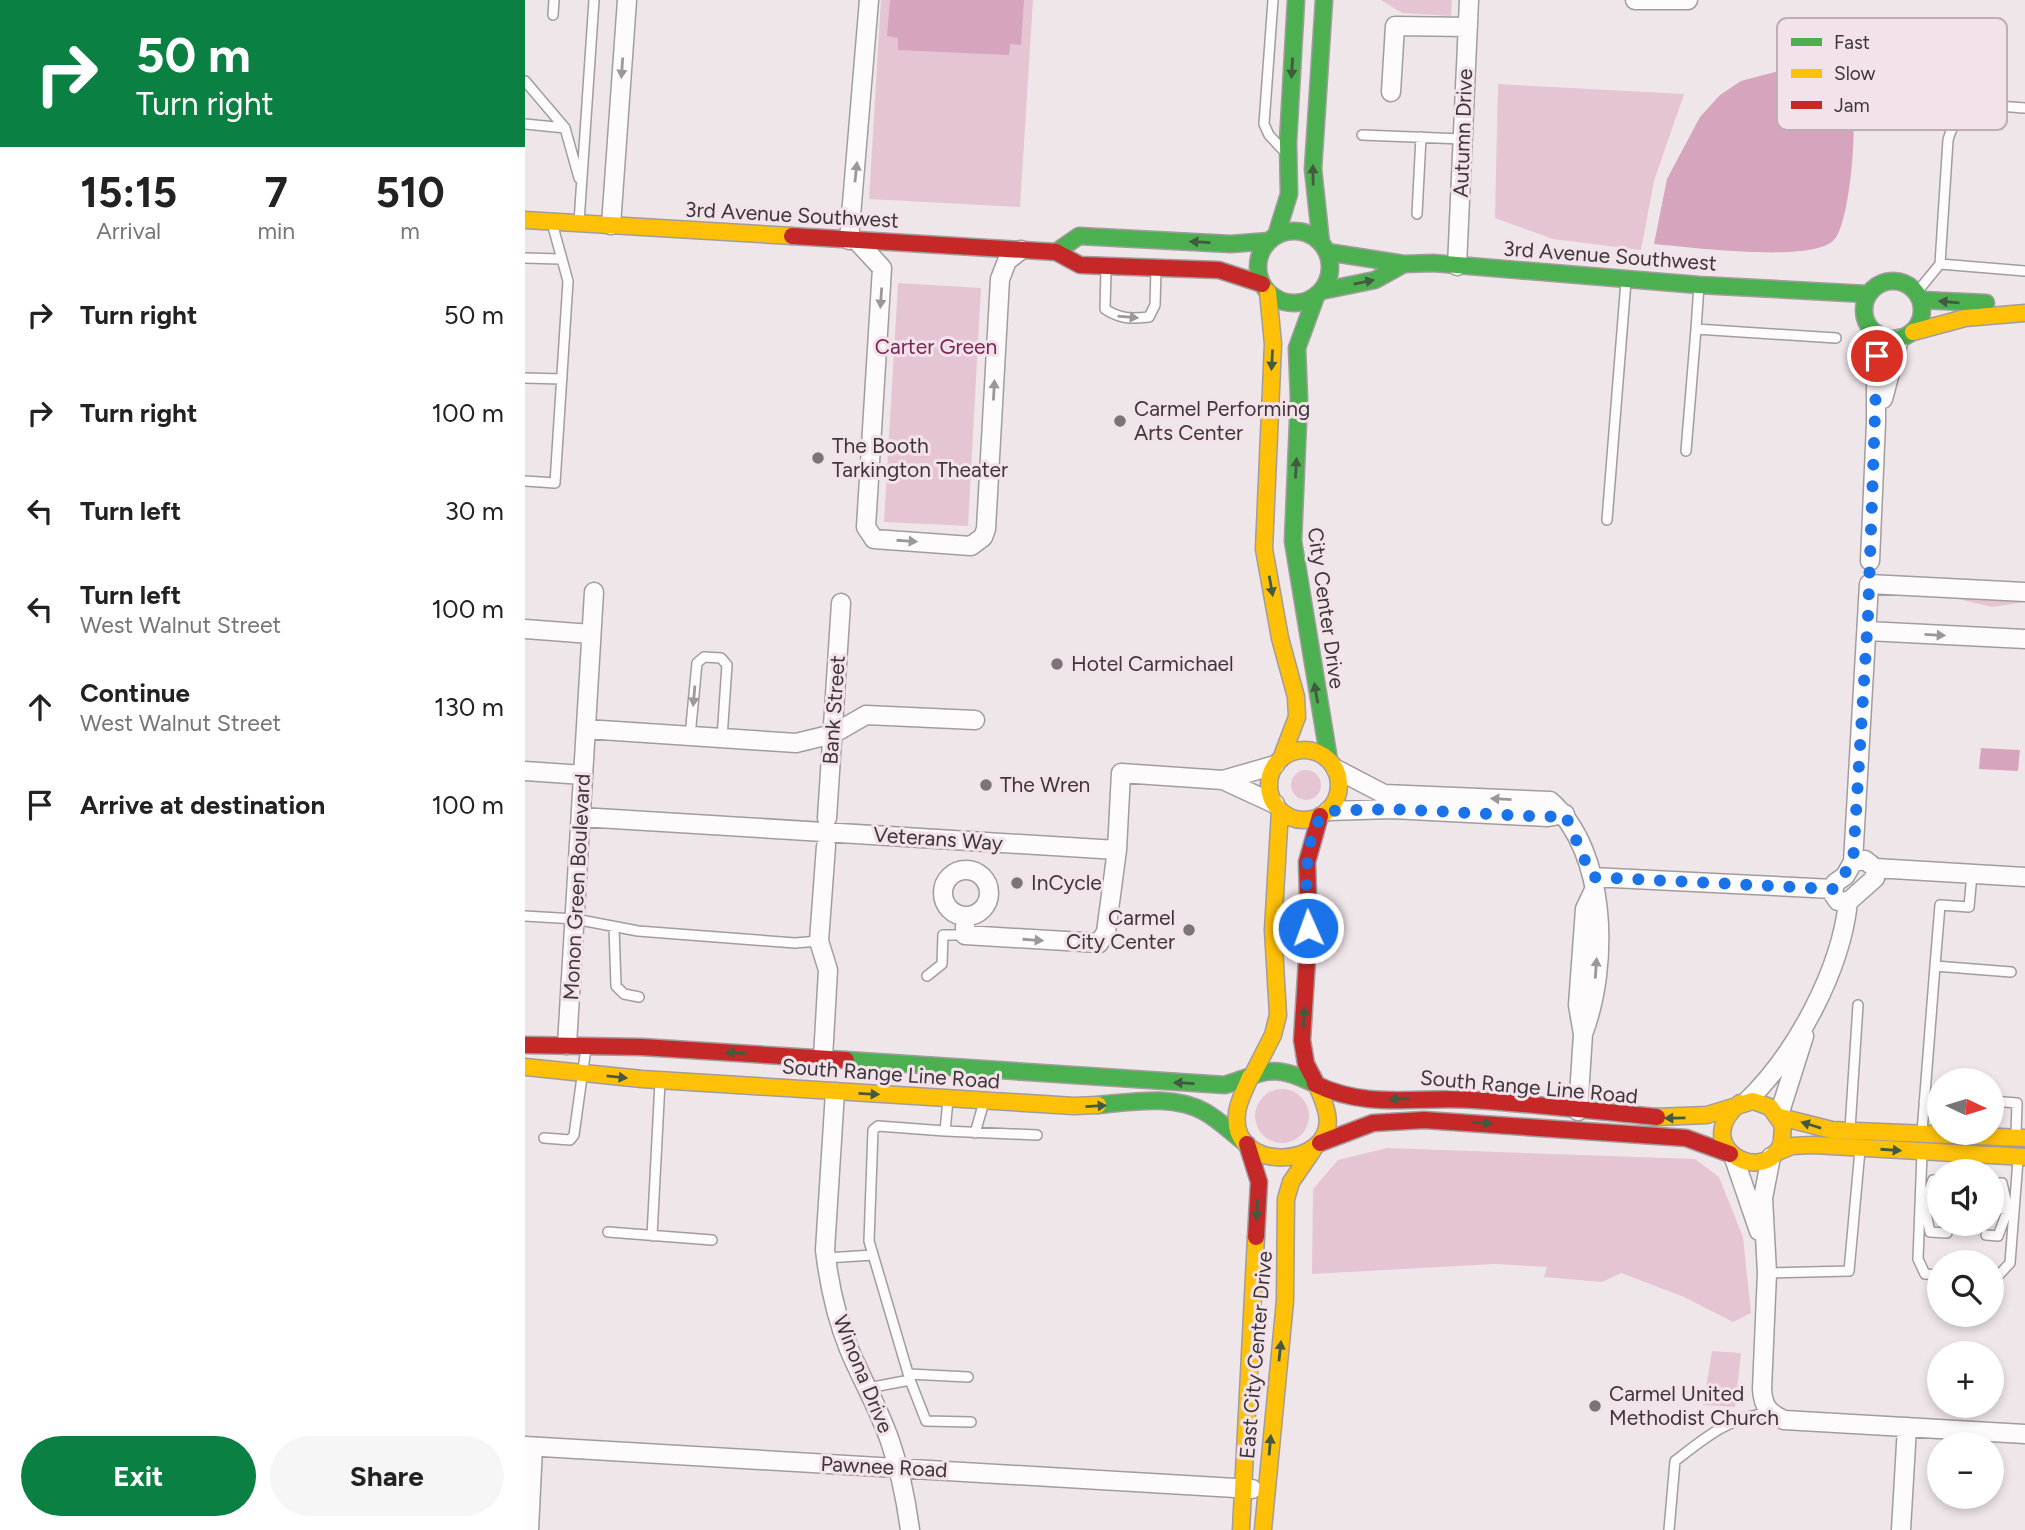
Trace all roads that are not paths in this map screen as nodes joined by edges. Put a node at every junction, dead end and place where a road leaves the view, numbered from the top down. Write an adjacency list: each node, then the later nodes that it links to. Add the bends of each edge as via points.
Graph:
1 (554, 0): 11 (lane)
2 (594, 0): 24 (lane)
3 (627, 0): 29 (street, one-way to 29)
4 (869, 0): 31 (street, one-way to 4)
5 (1273, 0): 23 (lane, via 1265,124)
6 (1296, 0): 23 (street, one-way to 23)
7 (1324, 0): 32 (street, one-way to 7, via 1313,169)
8 (1469, 0): 12 (street, Autumn Drive)
9 (1635, 0): 10 (street)
10 (1688, 0)
11 (553, 15)
12 (1468, 27): 14 (street, via 1395,26); 22 (street, Autumn Drive)
13 (525, 81): 18 (lane)
14 (1391, 92)
15 (2007, 107): 16 (lane)
16 (2025, 108)
17 (525, 124): 18 (lane)
18 (565, 128): 24 (lane)
19 (1951, 130): 38 (lane)
20 (1362, 135): 21 (lane)
21 (1421, 137): 22 (lane); 25 (lane)
22 (1463, 139): 39 (street, Autumn Drive)
23 (1288, 155): 30 (street, via 1287,203)
24 (581, 186): 28 (lane)
25 (1417, 214)
26 (525, 220): 27 (street, 3rd Avenue Southwest)
27 (551, 222): 28 (street, 3rd Avenue Southwest); 36 (lane)
28 (579, 224): 29 (street, 3rd Avenue Southwest)
29 (611, 225): 31 (street, 3rd Avenue Southwest)
30 (1272, 239): 32 (street, via 1303,232); 34 (street, one-way to 34, via 1231,244 1079,236); 45 (street, via 1258,264)
31 (853, 240): 33 (street, 3rd Avenue Southwest); 33 (street, one-way to 33, via 882,268 866,527 874,539 971,546 986,529 1000,279 1007,261)
32 (1324, 247): 37 (street, 3rd Avenue Southwest); 47 (street, via 1329,272)
33 (1021, 250): 34 (street, 3rd Avenue Southwest)
34 (1056, 252): 40 (street, 3rd Avenue Southwest, via 1080,265)
35 (525, 258): 36 (lane)
36 (560, 259): 57 (lane, via 569,281)
37 (1404, 264): 39 (street, 3rd Avenue Southwest); 47 (street, 3rd Avenue Southwest, one-way to 37, via 1375,280)
38 (1940, 264): 42 (lane); 49 (lane)
39 (1457, 265): 43 (street, 3rd Avenue Southwest)
40 (1106, 267): 41 (street, 3rd Avenue Southwest); 41 (lane, one-way to 41, via 1105,309 1133,319 1149,317 1155,305)
41 (1156, 269): 45 (street, 3rd Avenue Southwest, via 1219,270)
42 (2025, 271)
43 (1626, 280): 44 (street, 3rd Avenue Southwest); 61 (lane)
44 (1699, 285): 46 (street, 3rd Avenue Southwest); 52 (lane)
45 (1265, 288): 47 (street, via 1286,302 1297,303); 76 (street, City Center Drive, one-way to 76, via 1273,344 1264,549 1297,717)
46 (1813, 289): 48 (street, 3rd Avenue Southwest); 51 (street, 3rd Avenue Southwest)
47 (1318, 293): 77 (street, City Center Drive, one-way to 47, via 1316,694 1293,541 1300,398 1297,348)
48 (1867, 294): 49 (street, via 1894,280); 51 (street)
49 (1919, 296): 50 (street, one-way to 49, via 2004,303 1955,304); 54 (street, via 1922,317)
50 (2025, 310): 54 (street, via 1965,318)
51 (1865, 314): 53 (street)
52 (1696, 329): 55 (lane); 59 (lane)
53 (1877, 334): 54 (street); 58 (street)
54 (1906, 335): 58 (street)
55 (1836, 338)
56 (525, 377): 57 (lane)
57 (562, 379): 60 (lane, via 555,483)
58 (1877, 423): 62 (street)
59 (1686, 451)
60 (525, 481)
61 (1607, 520)
62 (1870, 561): 63 (lane)
63 (1869, 584): 65 (street); 68 (street)
64 (594, 592): 69 (street, Monon Green Boulevard)
65 (2025, 592)
66 (841, 603): 73 (street, Bank Street)
67 (525, 629): 69 (street)
68 (1867, 631): 70 (street, one-way to 70); 89 (street)
69 (591, 634): 72 (street, Monon Green Boulevard)
70 (2025, 639)
71 (975, 720): 73 (street, via 866,715)
72 (586, 729): 74 (street); 79 (street, Monon Green Boulevard)
73 (833, 734): 75 (street, via 796,743); 85 (street, Bank Street)
74 (690, 736): 75 (street); 75 (lane, one-way to 74, via 727,665 721,658 704,657 697,663)
75 (722, 738)
76 (1278, 762): 77 (street, via 1290,753 1310,750); 80 (street); 81 (street, via 1269,781)
77 (1332, 765): 82 (street, via 1338,792); 83 (street, one-way to 77, via 1550,801 1384,794)
78 (525, 771): 79 (street)
79 (583, 775): 84 (street, Monon Green Boulevard)
80 (1223, 780): 81 (street); 88 (street, via 1121,773)
81 (1277, 807): 82 (street, via 1303,820); 115 (street, via 1273,930 1278,1015 1273,1035)
82 (1324, 813): 83 (street, via 1392,809); 117 (street, one-way to 82, via 1305,1064 1302,1040 1307,862)
83 (1565, 814): 94 (street)
84 (581, 817): 86 (street, Veterans Way); 99 (street, Monon Green Boulevard)
85 (827, 818)
86 (968, 841): 88 (street, Veterans Way); 91 (street)
87 (825, 846): 102 (street)
88 (1117, 850): 101 (street, one-way to 88, via 1099,943 1106,932)
89 (1853, 862): 90 (street, via 1864,860); 95 (street)
90 (1875, 868): 92 (street); 96 (street, via 1871,884)
91 (966, 870): 98 (street, via 982,877 989,894 982,910); 98 (street, via 949,876 942,893 949,909)
92 (1972, 873): 93 (street); 103 (lane, via 1969,907 1940,905)
93 (2025, 877)
94 (1593, 884): 95 (street); 124 (street, via 1585,909 1578,1005 1583,1034)
95 (1833, 889): 96 (street, via 1838,901)
96 (1849, 902): 108 (street, via 1835,961)
97 (525, 916): 99 (lane)
98 (965, 917): 101 (street)
99 (575, 919): 100 (lane); 110 (street, Monon Green Boulevard)
100 (614, 927): 102 (lane, via 795,943); 106 (lane, via 615,986 624,994)
101 (965, 935): 105 (lane, via 943,936 942,964)
102 (819, 941): 112 (street, via 828,970)
103 (1935, 966): 104 (lane); 121 (lane)
104 (2011, 972)
105 (927, 976)
106 (639, 997)
107 (1858, 1005): 127 (lane)
108 (1811, 1012): 122 (street, via 1779,1065); 125 (street)
109 (525, 1045): 110 (street, South Range Line Road)
110 (567, 1045): 111 (street, South Range Line Road)
111 (586, 1046): 112 (street, South Range Line Road, one-way to 111); 114 (lane)
112 (823, 1058): 115 (street, South Range Line Road, one-way to 112, via 1218,1084)
113 (525, 1067): 114 (street, South Range Line Road)
114 (584, 1073): 116 (street, South Range Line Road, one-way to 116); 131 (lane, via 575,1135 571,1140)
115 (1251, 1076): 117 (street, via 1288,1070); 133 (street, via 1236,1112 1237,1128)
116 (660, 1080): 118 (street, South Range Line Road); 149 (lane)
117 (1316, 1083): 124 (street, South Range Line Road, one-way to 117, via 1474,1100 1366,1101 1338,1095); 134 (street, via 1328,1115)
118 (835, 1092): 119 (street, South Range Line Road, one-way to 119); 153 (street, Winona Drive)
119 (948, 1098): 120 (street, South Range Line Road); 126 (lane)
120 (984, 1101): 128 (lane); 133 (street, South Range Line Road, one-way to 133, via 1185,1105 1202,1110)
121 (1924, 1101): 129 (lane)
122 (1744, 1102): 124 (street, South Range Line Road, one-way to 124, via 1718,1113 1679,1118); 125 (street, via 1765,1104); 138 (street, via 1722,1122 1723,1142)
123 (2004, 1102): 132 (lane, via 2017,1103)
124 (1578, 1111)
125 (1779, 1116): 127 (street, one-way to 125); 137 (street, via 1783,1132)
126 (945, 1131): 128 (lane); 152 (lane, via 875,1127 869,1241)
127 (1850, 1131): 129 (street)
128 (975, 1133): 130 (lane)
129 (1922, 1133): 132 (street)
130 (1037, 1135)
131 (544, 1138)
132 (2020, 1138)
133 (1245, 1143): 134 (street, via 1265,1158 1278,1161 1299,1158); 166 (street, East City Center Drive, one-way to 166, via 1259,1182)
134 (1317, 1147): 138 (street, South Range Line Road, one-way to 138, via 1373,1124 1425,1120 1686,1138); 167 (street, East City Center Drive, one-way to 134, via 1285,1301 1286,1199 1291,1182)
135 (1861, 1148): 136 (street, one-way to 136); 137 (street, via 1800,1145); 155 (lane, via 1849,1271)
136 (1922, 1152): 139 (street); 142 (lane)
137 (1773, 1155): 138 (street, via 1752,1163); 151 (street, via 1763,1198)
138 (1732, 1156): 151 (street)
139 (2021, 1157): 145 (lane)
140 (2004, 1189): 145 (lane)
141 (1927, 1192): 142 (lane)
142 (1921, 1204): 143 (lane); 146 (lane); 156 (lane, via 1918,1259)
143 (1927, 1204)
144 (2004, 1209): 145 (lane)
145 (2011, 1209): 147 (lane); 154 (lane, via 2010,1263)
146 (1927, 1222)
147 (2004, 1225)
148 (608, 1232): 149 (lane)
149 (652, 1236): 150 (lane)
150 (712, 1240)
151 (1763, 1245): 155 (street)
152 (873, 1255): 153 (lane); 157 (lane)
153 (826, 1258): 159 (street, Winona Drive, via 848,1347)
154 (2004, 1269)
155 (1767, 1273): 160 (street, via 1762,1400)
156 (1927, 1274)
157 (910, 1377): 158 (lane); 159 (lane); 161 (lane, via 926,1422)
158 (968, 1377)
159 (868, 1388): 165 (street, Winona Drive)
160 (1769, 1413): 162 (street, via 1784,1420); 172 (lane, via 1746,1415 1722,1425 1675,1461)
161 (971, 1422)
162 (1907, 1427): 163 (street); 173 (street)
163 (2025, 1434)
164 (529, 1446): 165 (street, Pawnee Road); 168 (street)
165 (898, 1468): 166 (street, Pawnee Road); 169 (street, Winona Drive)
166 (1244, 1488): 167 (street, Pawnee Road); 170 (street, East City Center Drive)
167 (1266, 1490): 171 (street, East City Center Drive)
168 (529, 1530)
169 (911, 1530)
170 (1241, 1530)
171 (1263, 1530)
172 (1669, 1530)
173 (1901, 1530)

